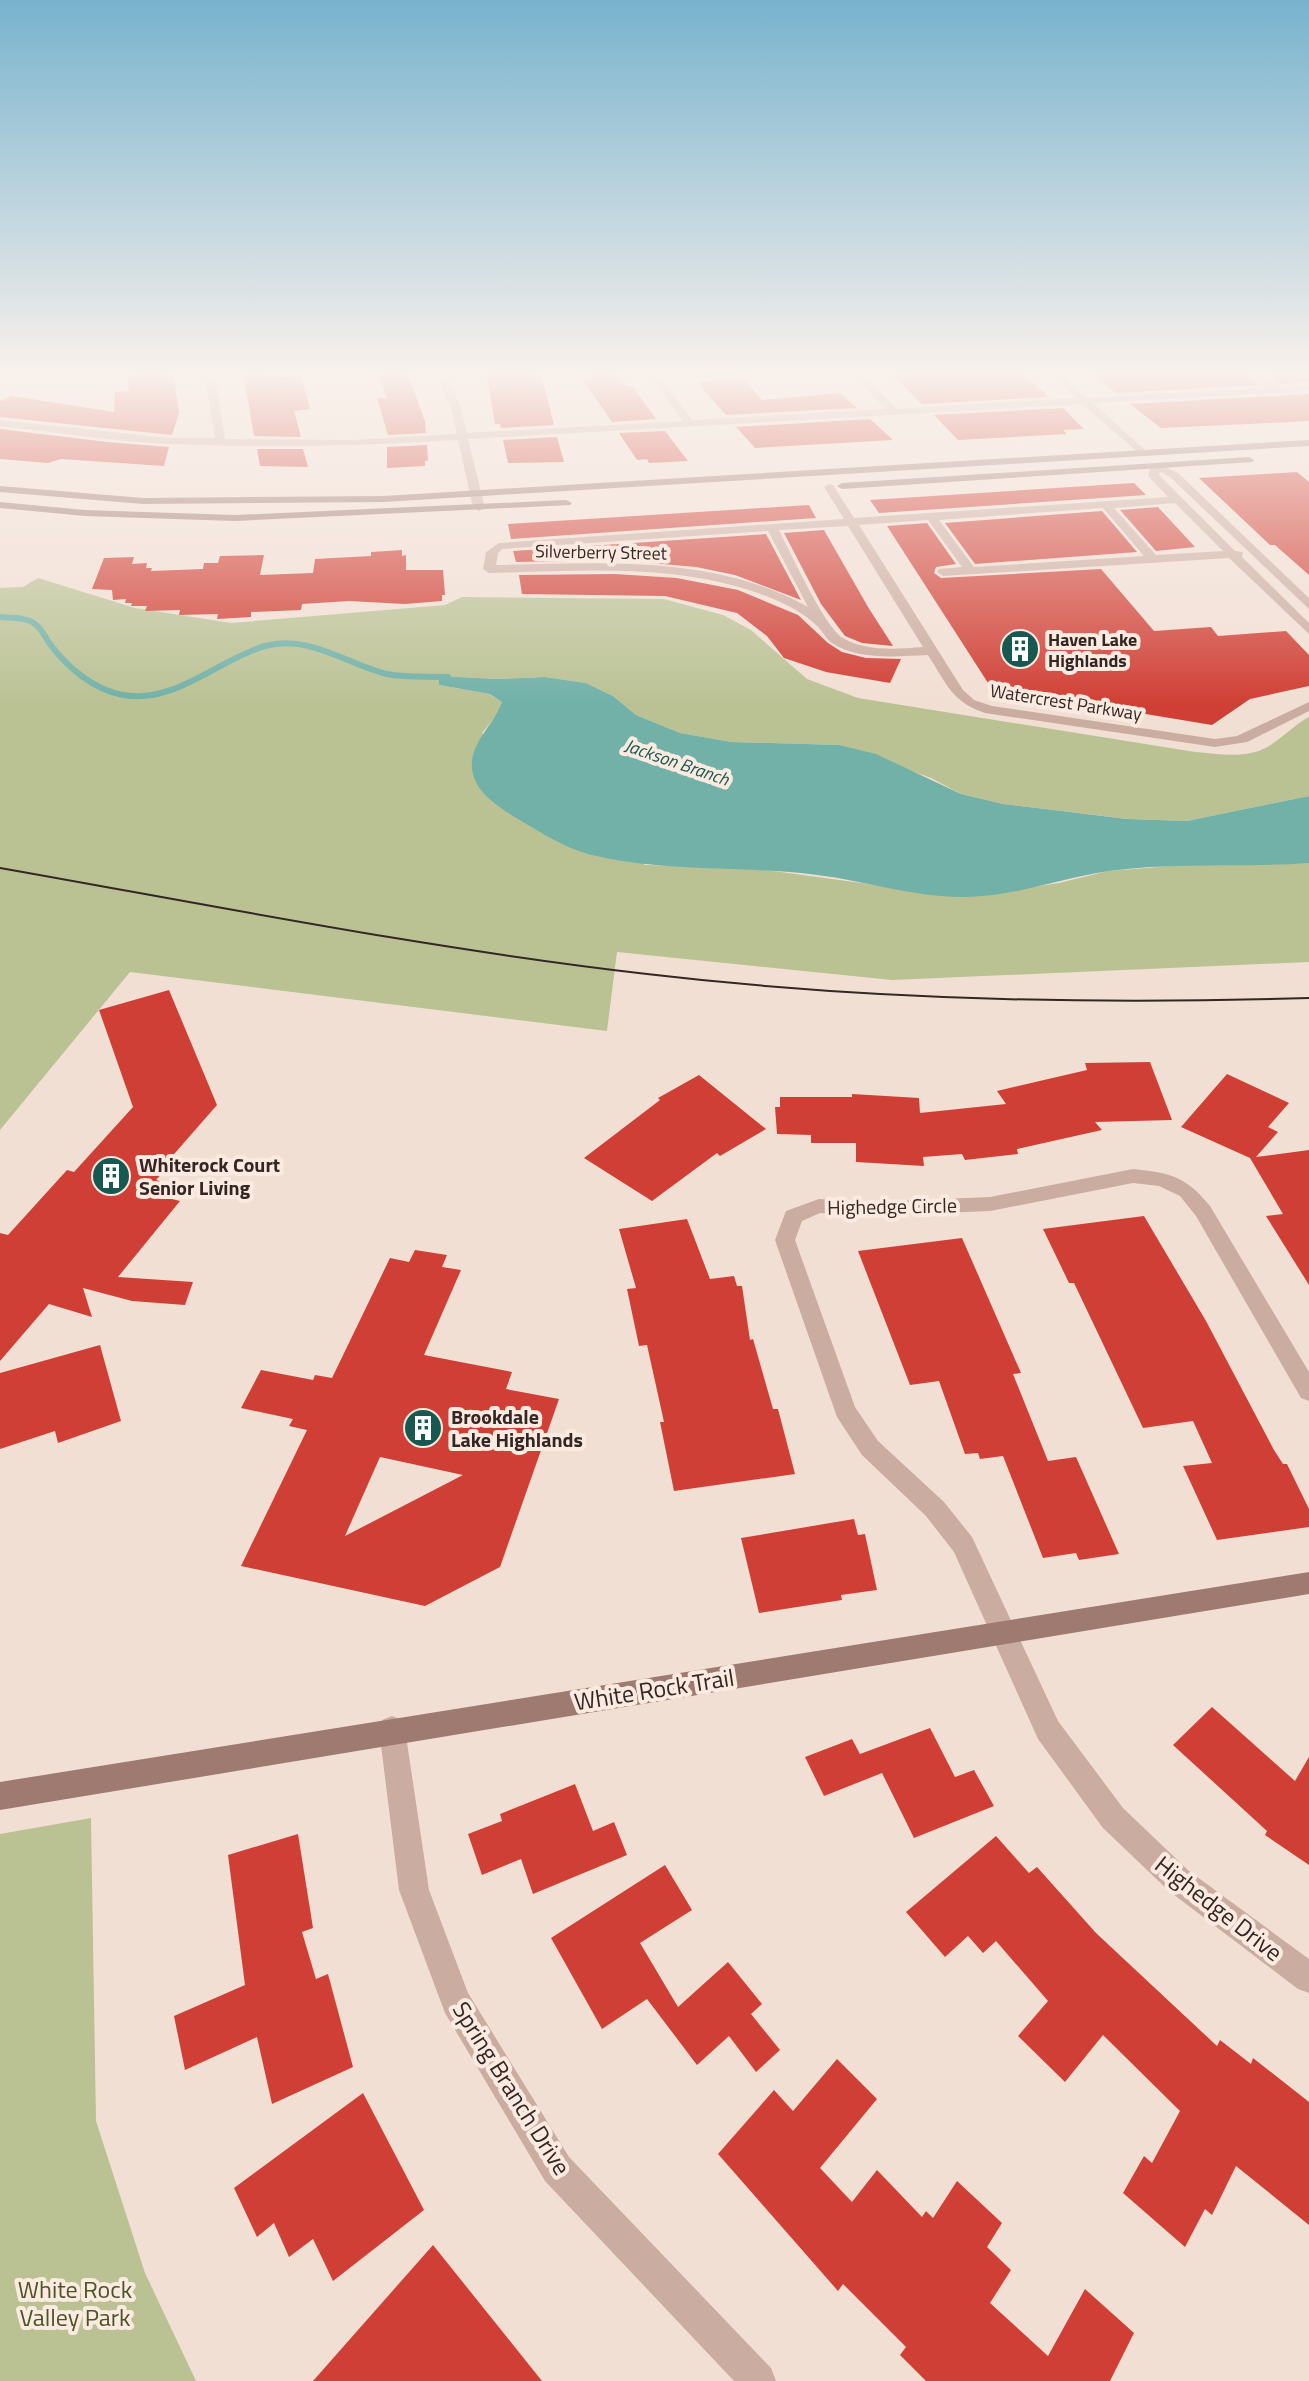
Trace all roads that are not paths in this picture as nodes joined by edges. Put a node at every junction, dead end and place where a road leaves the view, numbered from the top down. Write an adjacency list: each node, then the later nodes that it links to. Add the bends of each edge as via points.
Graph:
1 (473, 482): 10 (street)
2 (671, 482): 10 (main road)
3 (826, 482): 7 (main road)
4 (905, 482): 7 (main road)
5 (1159, 482): 12 (street)
6 (1181, 482): 22 (street)
7 (829, 487): 8 (main road); 19 (street, Watercrest Parkway)
8 (813, 488)
9 (0, 489): 11 (main road)
10 (476, 494): 11 (main road, via 226,503); 17 (street)
11 (59, 495): 16 (main road)
12 (1177, 500): 15 (street); 21 (street)
13 (574, 502): 17 (main road)
14 (0, 505): 16 (main road)
15 (1106, 505): 18 (street); 23 (street)
16 (41, 508): 17 (main road, via 235,518)
17 (479, 508)
18 (931, 517): 19 (street); 24 (street)
19 (852, 523): 20 (street); 30 (street, Watercrest Parkway)
20 (772, 528): 28 (street); 28 (street, Silverberry Street, via 499,546 492,552 489,569 673,570 772,594)
21 (1232, 553): 22 (street); 23 (street); 27 (street)
22 (1259, 556): 26 (street)
23 (1153, 559): 24 (street)
24 (970, 570): 25 (street)
25 (943, 572)
26 (1309, 606): 27 (street)
27 (1288, 609): 29 (street)
28 (822, 623): 30 (street, Silverberry Street, via 834,639 856,647 885,653)
29 (1309, 630)
30 (932, 651): 31 (street, Watercrest Parkway, via 962,698 979,707 1162,735 1234,743)
31 (1309, 706)
32 (1309, 1392): 34 (street, Highedge Circle, via 1203,1211 1187,1191 1163,1179 1133,1176 990,1204 819,1206 793,1216 785,1240 845,1410 870,1448 935,1509 963,1545)
33 (1309, 1583): 34 (main road, White Rock Trail)
34 (1005, 1633): 35 (main road, White Rock Trail); 37 (street, Highedge Drive, via 1048,1730 1113,1818 1179,1881)
35 (392, 1729): 36 (main road, White Rock Trail); 38 (street, Spring Branch Drive, via 414,1890 456,2002 557,2169)
36 (0, 1796)
37 (1309, 1978)
38 (758, 2381)

